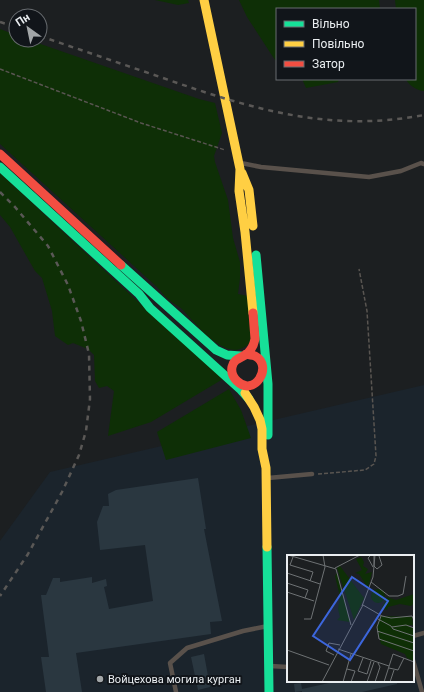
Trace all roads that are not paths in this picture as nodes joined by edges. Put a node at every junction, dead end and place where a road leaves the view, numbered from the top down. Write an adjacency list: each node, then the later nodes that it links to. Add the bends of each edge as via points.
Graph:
1 (204, 0): 4 (main road)
2 (0, 154): 8 (main road, via 216,350 227,355)
3 (424, 164): 4 (lane, via 368,177)
4 (240, 165): 7 (main road, via 249,190); 8 (main road, via 239,191 255,332 254,345)
5 (0, 167): 6 (main road)
6 (139, 294): 11 (main road); 12 (main road, via 150,308)
7 (265, 353): 9 (main road); 13 (main road, via 270,416)
8 (244, 355): 9 (main road, via 256,357); 11 (main road, via 234,363 232,373)
9 (262, 365): 10 (main road)
10 (262, 375): 11 (main road, via 256,383 246,386); 13 (main road)
11 (235, 379): 12 (main road)
12 (249, 399): 14 (main road, via 262,428 262,449)
13 (268, 435): 14 (main road)
14 (266, 468): 16 (main road)
15 (312, 474): 16 (lane)
16 (266, 478): 17 (main road)
17 (268, 626): 21 (main road); 23 (lane, via 242,630 187,648 170,663)
18 (424, 633): 19 (lane)
19 (414, 636)
20 (414, 664): 25 (lane)
21 (268, 666): 22 (lane); 24 (main road)
22 (287, 667)
23 (176, 692)
24 (269, 692)
25 (422, 692)

